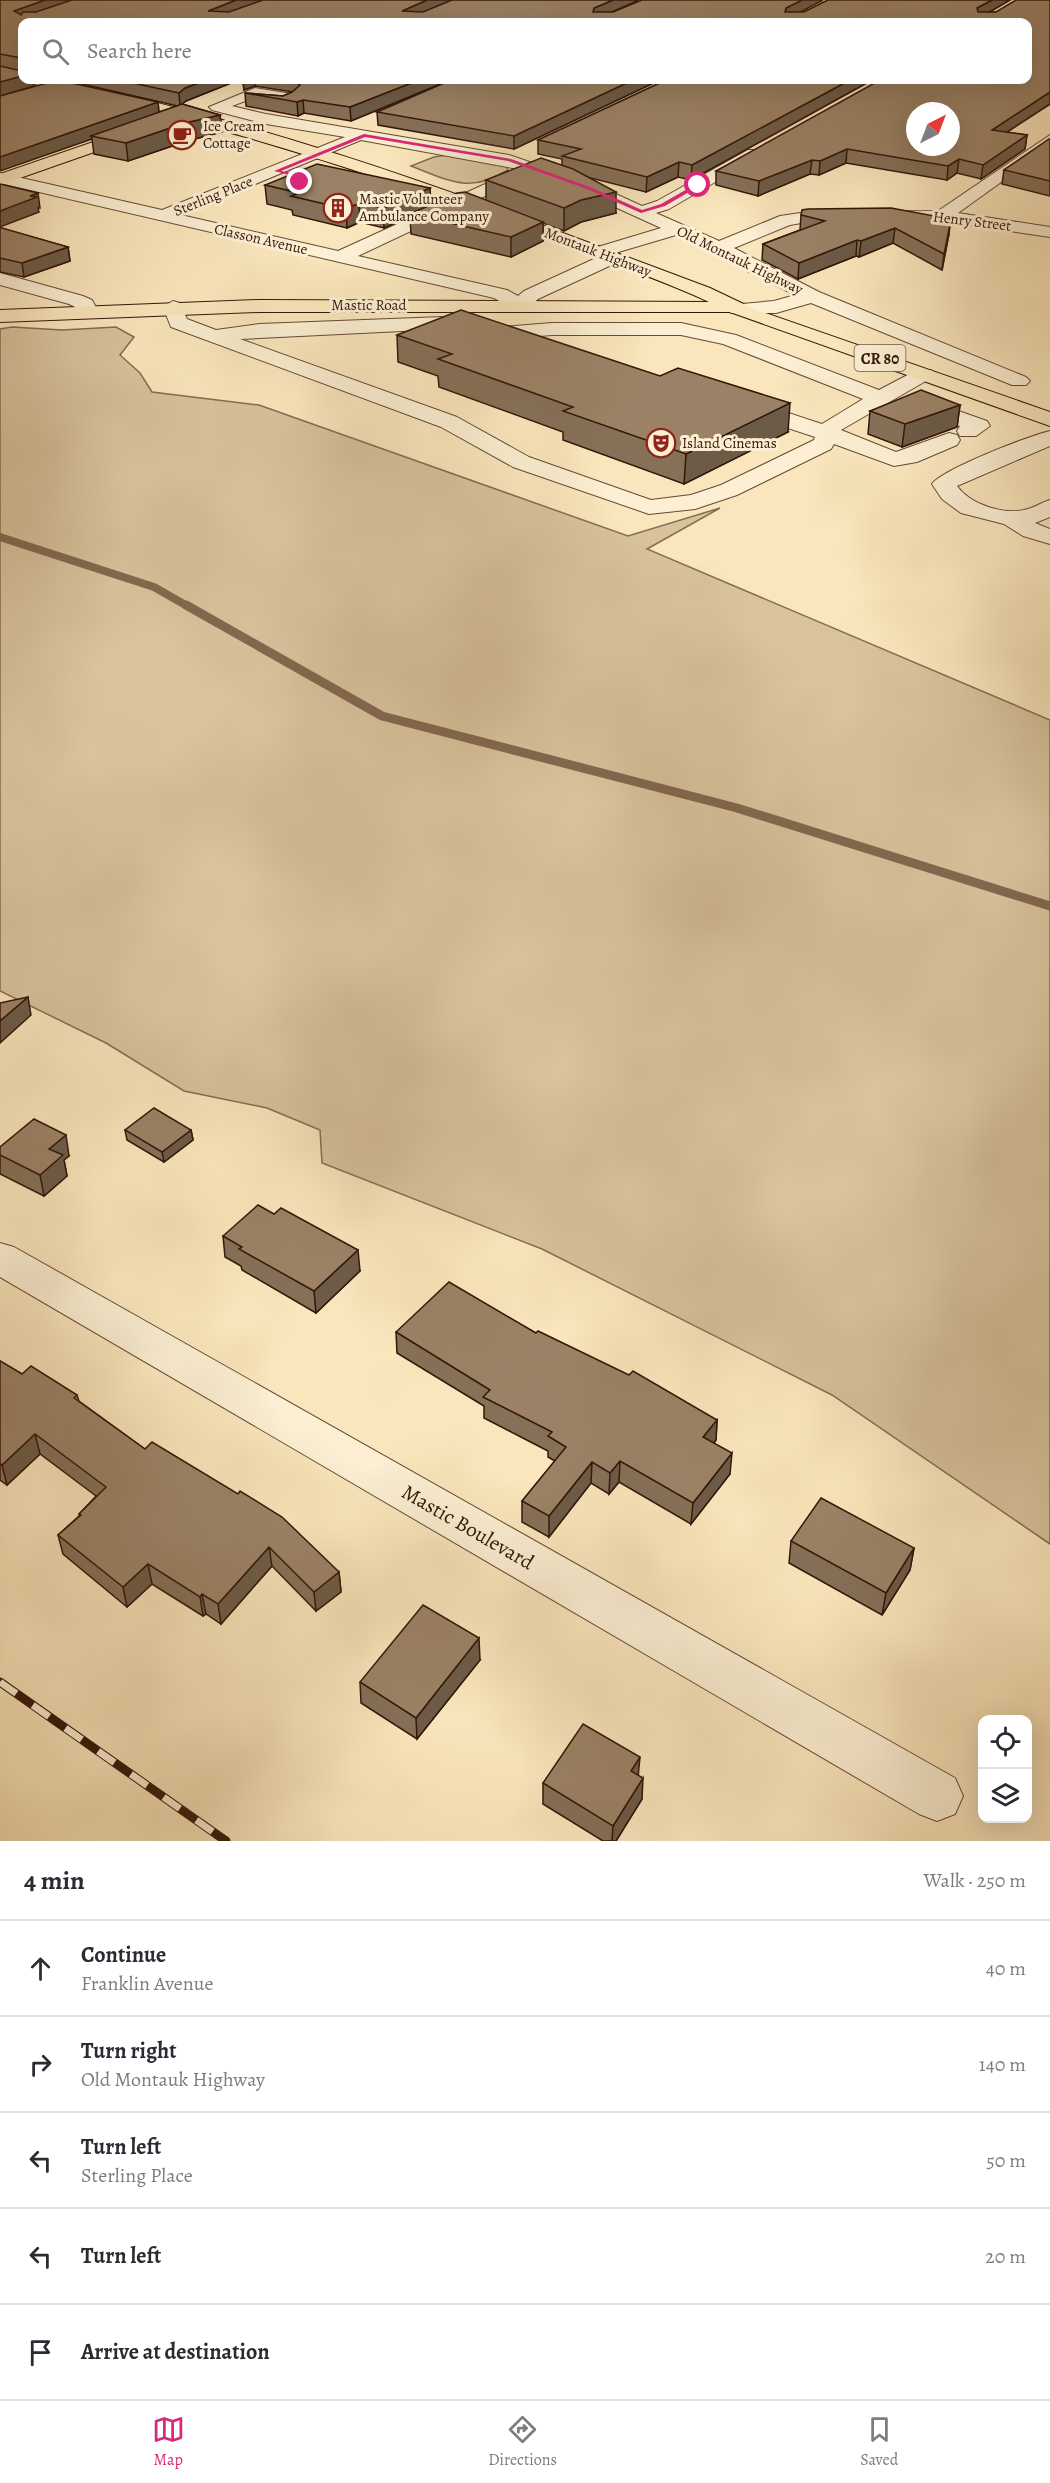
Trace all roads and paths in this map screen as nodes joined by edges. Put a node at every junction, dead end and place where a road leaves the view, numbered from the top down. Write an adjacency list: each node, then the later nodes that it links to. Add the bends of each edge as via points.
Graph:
1 (49, 84): 3 (street)
2 (248, 84): 5 (street)
3 (61, 85): 6 (main road, Montauk Highway / CR 80)
4 (239, 97): 5 (street)
5 (207, 103): 6 (street); 7 (street, Old Montauk Highway, via 266,119 343,132)
6 (183, 114): 11 (main road, Montauk Highway / CR 80); 15 (main road)
7 (367, 128): 11 (street, Sterling Place); 12 (street, Old Montauk Highway)
8 (1050, 140): 22 (street)
9 (771, 144): 20 (street, via 673,200)
10 (527, 151): 12 (street)
11 (321, 153): 14 (street, Sterling Place); 17 (main road, Montauk Highway / CR 80)
12 (509, 160): 13 (street, Old Montauk Highway)
13 (533, 168): 17 (street); 20 (street, Old Montauk Highway)
14 (276, 171): 16 (street); 18 (street, Sterling Place)
15 (1, 179): 21 (street, Classon Avenue)
16 (303, 179)
17 (460, 200): 26 (street); 28 (main road, Montauk Highway / CR 80)
18 (199, 202): 19 (street); 21 (street, Sterling Place)
19 (233, 209)
20 (641, 212): 23 (street, Old Montauk Highway)
21 (163, 216): 29 (street, Classon Avenue)
22 (942, 216): 24 (street, Henry Street); 27 (street, Henry Street, via 786,220)
23 (678, 229): 27 (street, Old Montauk Highway); 28 (street)
24 (1050, 232)
25 (348, 237): 26 (street)
26 (372, 242): 29 (street)
27 (719, 248): 33 (street, Old Montauk Highway)
28 (604, 255): 34 (street, via 531,295); 36 (main road, Montauk Highway / CR 80)
29 (340, 257): 31 (street, Classon Avenue)
30 (456, 265): 31 (street)
31 (428, 278): 34 (street, Classon Avenue, via 500,294)
32 (0, 279): 37 (street, via 76,300 85,304)
33 (812, 296): 36 (street, Old Montauk Highway, via 776,307); 44 (street, Old Montauk Highway)
34 (520, 306): 36 (main road, Mastic Road); 38 (main road, Mastic Road)
35 (173, 308): 37 (main road, Mastic Road); 38 (main road, Mastic Road); 41 (street, via 178,323)
36 (738, 309): 43 (main road, Montauk Highway / CR 80)
37 (88, 311): 39 (main road, Mastic Road)
38 (444, 314): 40 (street); 41 (street)
39 (0, 316)
40 (489, 334): 42 (street); 45 (street, via 573,329 705,332)
41 (213, 336): 48 (street, via 448,422 521,462 650,507 695,502 729,490 823,444)
42 (533, 349)
43 (924, 374): 45 (street); 47 (main road, Montauk Highway / CR 80)
44 (1019, 381)
45 (885, 395): 48 (street, via 832,425); 48 (street, via 979,426 909,458 894,459)
46 (728, 400): 48 (street)
47 (1050, 419)
48 (826, 433)
49 (1050, 438): 51 (street, via 944,484 947,493 960,502)
50 (1050, 507): 51 (street, via 1033,516)
51 (1009, 517): 52 (street)
52 (1050, 537)
53 (0, 1258): 54 (street, Mastic Boulevard)
54 (937, 1796)

